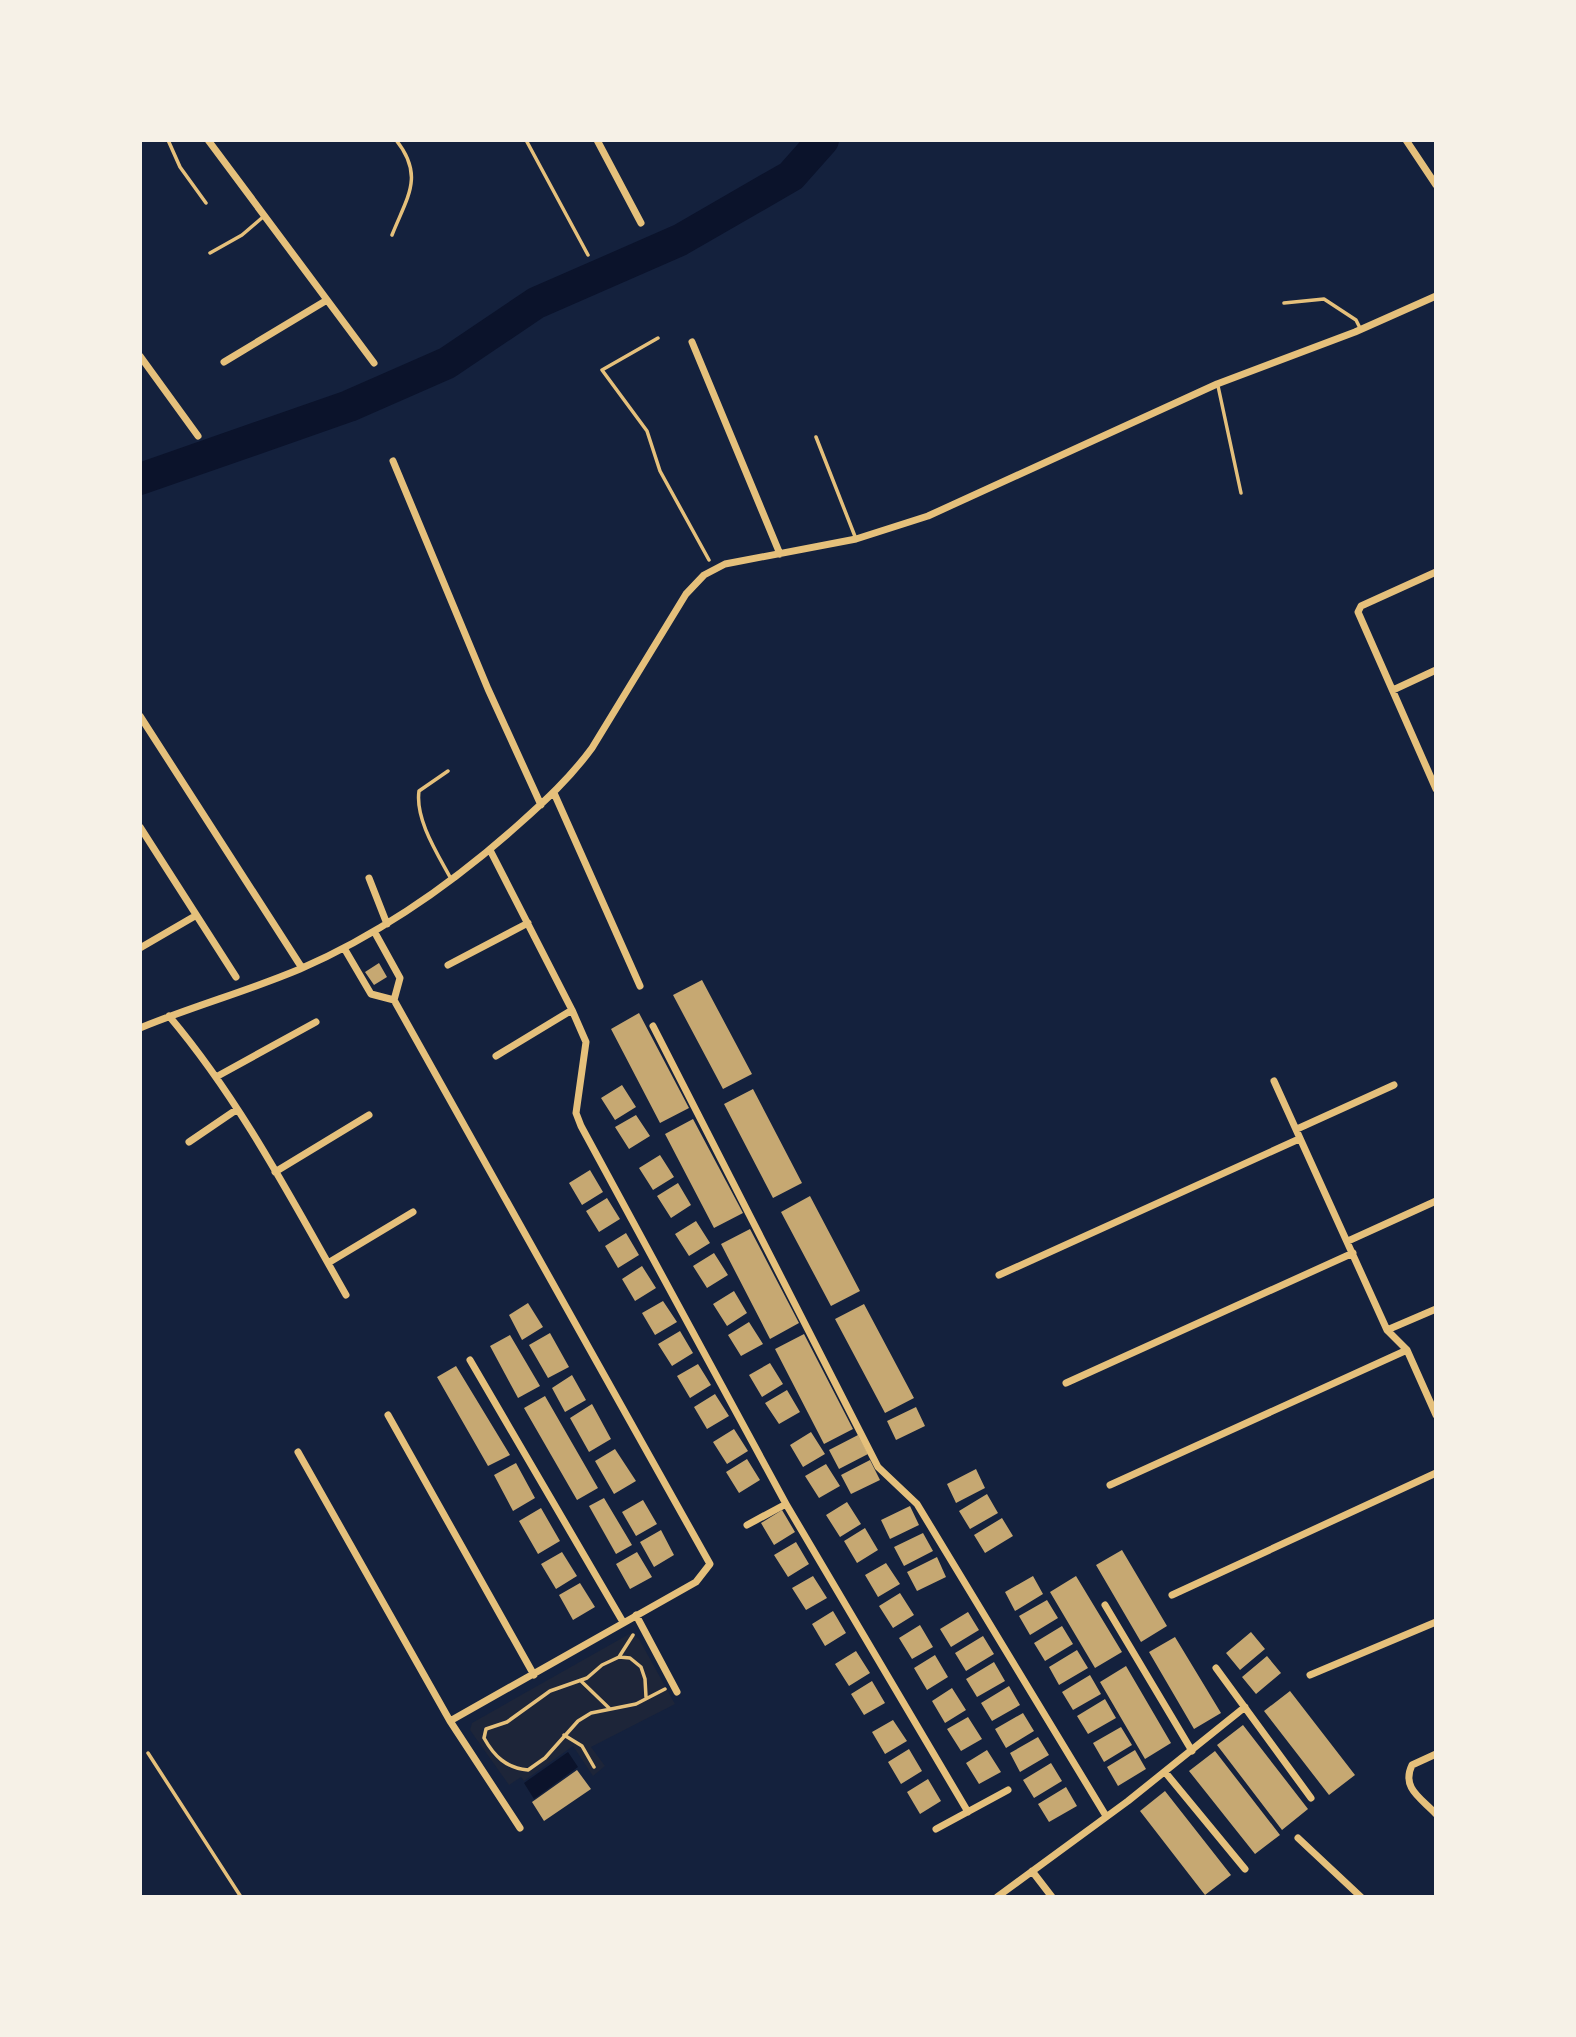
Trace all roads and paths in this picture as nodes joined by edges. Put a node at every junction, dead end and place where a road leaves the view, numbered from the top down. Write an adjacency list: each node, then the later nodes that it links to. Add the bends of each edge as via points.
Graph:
1 (168, 140): 8 (lane, via 180,167)
2 (208, 140): 9 (street)
3 (396, 140): 11 (lane, via 411,160 412,183)
4 (526, 140): 13 (lane)
5 (597, 140): 10 (street)
6 (1406, 140): 7 (street)
7 (1436, 185)
8 (206, 203)
9 (263, 217): 12 (lane); 15 (street)
10 (641, 223)
11 (392, 235)
12 (210, 253)
13 (588, 255)
14 (1436, 296): 17 (street)
15 (327, 300): 21 (street); 22 (street)
16 (1284, 303): 17 (lane, via 1324,299 1356,320)
17 (1361, 330): 23 (street)
18 (658, 338): 30 (path, via 602,370 647,431 660,471)
19 (692, 342): 29 (street)
20 (140, 356): 24 (street)
21 (224, 362)
22 (374, 363)
23 (1217, 384): 27 (lane); 28 (street, via 928,516)
24 (198, 436)
25 (816, 437): 28 (lane)
26 (393, 461): 38 (street)
27 (1241, 493)
28 (856, 539): 29 (street)
29 (780, 554): 30 (street)
30 (714, 568): 37 (street, via 686,594 592,748)
31 (1436, 572): 33 (street, via 1361,606 1358,612)
32 (1436, 670): 33 (street)
33 (1393, 690): 36 (street)
34 (140, 716): 50 (street)
35 (448, 771): 42 (lane, via 419,791 418,801)
36 (1436, 789)
37 (554, 793): 38 (street); 52 (street)
38 (541, 805): 40 (street)
39 (140, 827): 43 (street)
40 (489, 850): 42 (street); 44 (street)
41 (369, 878): 45 (street)
42 (451, 879): 45 (street)
43 (195, 916): 47 (street); 51 (street)
44 (528, 923): 49 (street); 54 (street)
45 (387, 924): 46 (street)
46 (374, 931): 48 (street); 53 (street, via 400,978)
47 (140, 948)
48 (344, 948): 50 (street); 53 (street, via 371,994)
49 (448, 965)
50 (302, 968): 55 (street)
51 (236, 977)
52 (640, 986)
53 (394, 1000): 91 (street, via 710,1564 696,1582)
54 (572, 1010): 60 (street); 87 (street, via 586,1042 576,1113 581,1126)
55 (169, 1016): 59 (street); 61 (street)
56 (140, 1021): 59 (street)
57 (316, 1022): 61 (street)
58 (653, 1026): 115 (street, via 878,1467 917,1504)
59 (140, 1028)
60 (496, 1056)
61 (216, 1077): 64 (street)
62 (1274, 1081): 66 (street)
63 (1395, 1085): 66 (street)
64 (236, 1110): 68 (street); 69 (street)
65 (369, 1115): 69 (street)
66 (1297, 1129): 67 (street)
67 (1299, 1139): 72 (street); 75 (street)
68 (188, 1142)
69 (275, 1172): 74 (street)
70 (1436, 1201): 72 (street)
71 (413, 1212): 74 (street)
72 (1348, 1241): 73 (street)
73 (1353, 1253): 78 (street); 81 (street)
74 (328, 1263): 76 (street)
75 (999, 1275)
76 (346, 1295)
77 (1436, 1309): 78 (street)
78 (1387, 1330): 79 (street)
79 (1407, 1350): 83 (street); 86 (street)
80 (470, 1360): 92 (street)
81 (1066, 1383)
82 (388, 1415): 97 (street)
83 (1436, 1415)
84 (298, 1452): 104 (street)
85 (1436, 1473): 89 (street)
86 (1110, 1485)
87 (786, 1504): 88 (street); 113 (street)
88 (747, 1525)
89 (1172, 1595)
90 (1105, 1605): 106 (street)
91 (636, 1615): 92 (street); 94 (street)
92 (623, 1622): 97 (street)
93 (1436, 1622): 98 (street)
94 (641, 1625): 95 (path); 100 (street)
95 (619, 1657): 99 (path); 101 (path, via 630,1658 641,1667)
96 (1216, 1668): 102 (street)
97 (534, 1675): 104 (street)
98 (1310, 1675)
99 (580, 1680): 103 (path); 105 (path, via 550,1691 507,1722 486,1729 484,1738 503,1762 528,1770)
100 (675, 1689): 101 (path)
101 (646, 1697): 103 (path, via 636,1704)
102 (1245, 1707): 106 (street); 112 (street)
103 (610, 1708): 105 (path, via 591,1713)
104 (450, 1721): 116 (street)
105 (564, 1735): 109 (path, via 582,1746)
106 (1192, 1751): 110 (street)
107 (148, 1753): 121 (lane)
108 (1436, 1754): 114 (street, via 1412,1765 1407,1775 1409,1787)
109 (594, 1767)
110 (1165, 1772): 115 (street); 119 (street)
111 (1008, 1790): 113 (street)
112 (1311, 1798)
113 (968, 1812): 117 (street)
114 (1436, 1814)
115 (1106, 1816): 120 (street)
116 (520, 1828)
117 (936, 1829)
118 (1298, 1838): 124 (street)
119 (1245, 1869)
120 (1032, 1871): 122 (street); 123 (street)
121 (241, 1897)
122 (997, 1897)
123 (1052, 1897)
124 (1361, 1897)

